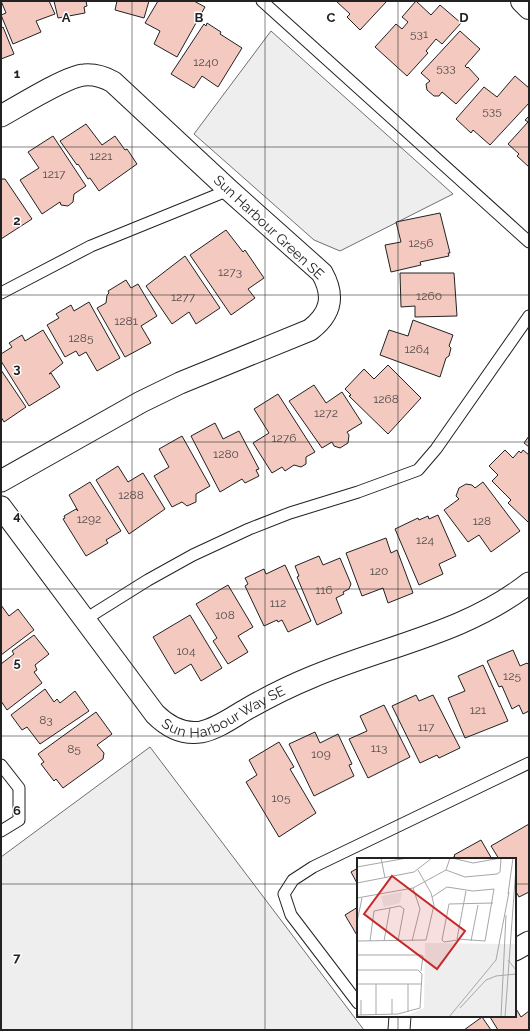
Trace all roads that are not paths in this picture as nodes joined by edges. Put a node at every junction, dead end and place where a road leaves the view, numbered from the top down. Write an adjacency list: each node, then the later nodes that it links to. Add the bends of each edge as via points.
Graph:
1 (262, 1): 6 (lane)
2 (522, 1): 3 (street)
3 (529, 8)
4 (1, 116): 5 (street, Sun Harbour Green SE, via 72,78 83,75 104,77 121,89)
5 (229, 190): 7 (lane, via 91,246); 9 (street, Sun Harbour Green SE, via 322,273 330,291 326,313 320,323 310,330 180,383 141,402)
6 (529, 242)
7 (1, 293)
8 (529, 316): 12 (lane, via 436,449 418,470 250,529 193,555)
9 (1, 481)
10 (1, 507): 12 (street, Sun Harbour Way SE)
11 (529, 583): 12 (street, Sun Harbour Way SE, via 488,611 410,643 366,655 312,677 200,732 174,729 154,714)
12 (84, 620)
13 (529, 763): 18 (lane, via 312,867 293,880 284,894 291,915)
14 (1, 765): 15 (lane, via 19,788 19,820)
15 (1, 831)
16 (529, 942): 17 (street)
17 (516, 949)
18 (357, 1001)

